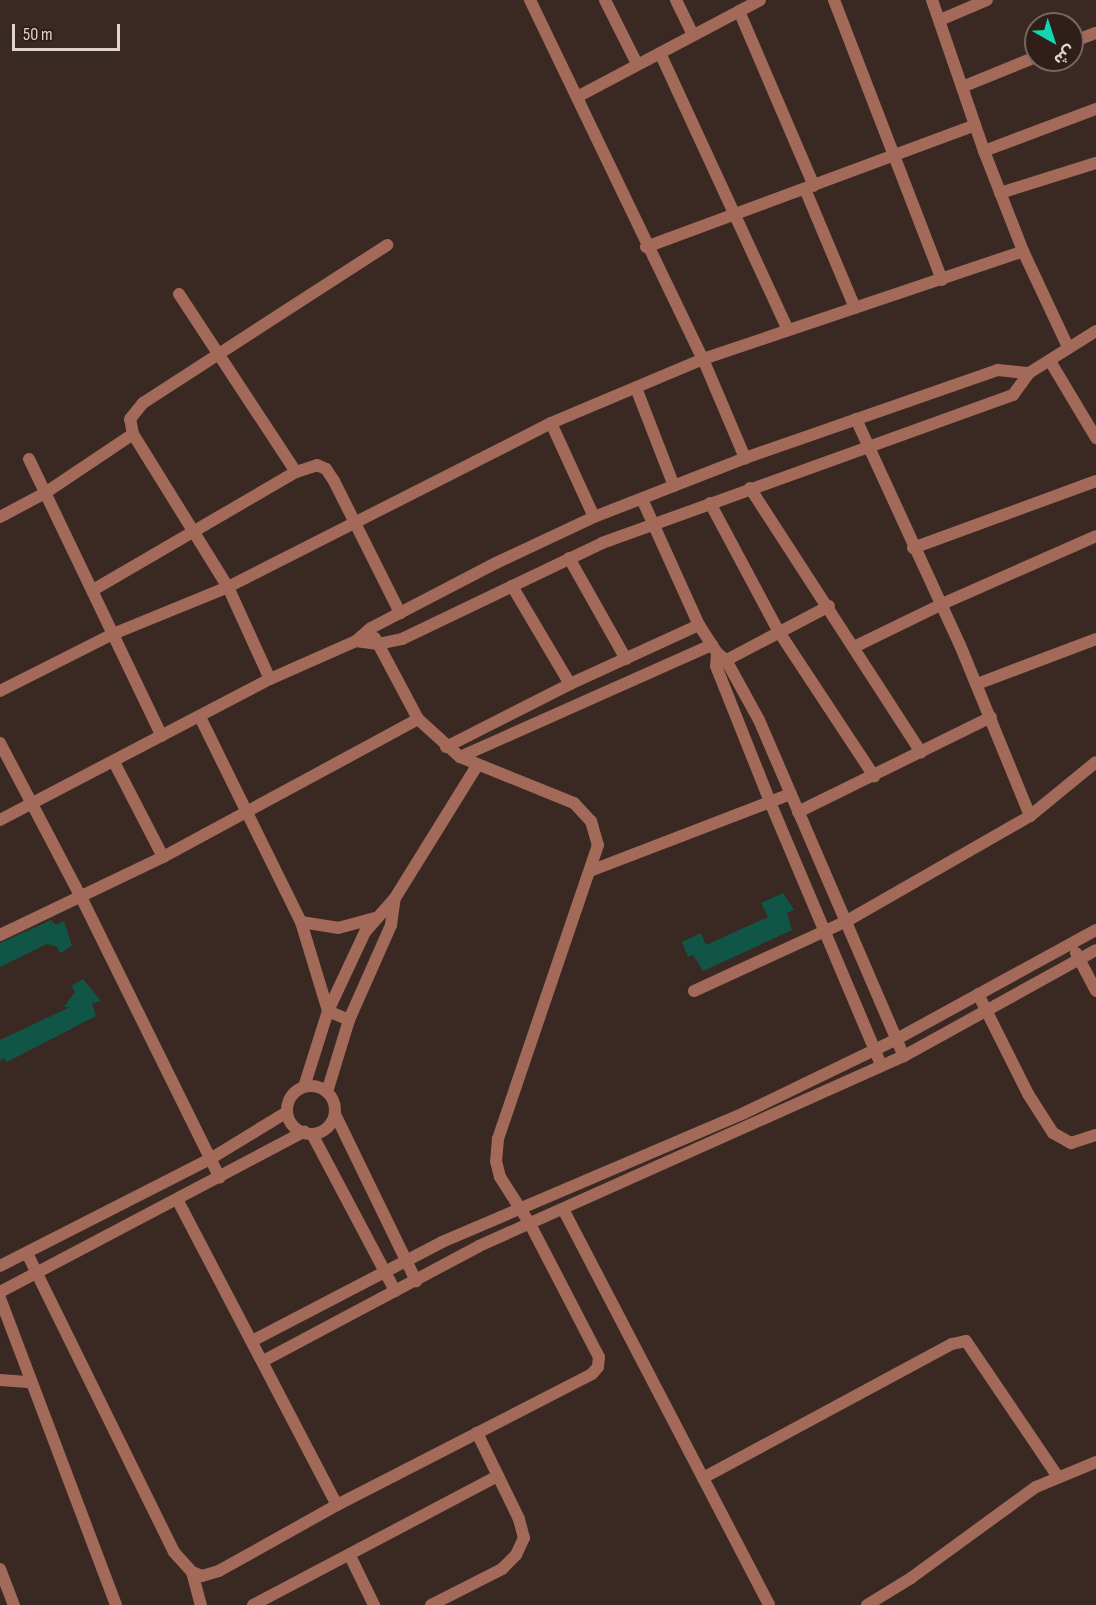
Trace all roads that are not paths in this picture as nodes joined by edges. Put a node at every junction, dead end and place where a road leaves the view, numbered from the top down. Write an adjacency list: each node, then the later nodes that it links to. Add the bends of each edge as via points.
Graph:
1 (530, 0): 15 (street)
2 (605, 0): 13 (street)
3 (676, 0): 10 (street)
4 (759, 0): 8 (street)
5 (834, 0): 19 (street)
6 (932, 0): 9 (street)
7 (987, 0): 9 (street)
8 (739, 11): 10 (street); 21 (street)
9 (940, 21): 14 (street)
10 (693, 35): 11 (street)
11 (660, 53): 13 (street); 23 (street)
12 (1024, 62): 14 (street)
13 (637, 64): 15 (street)
14 (962, 87): 17 (street)
15 (577, 97): 25 (street)
16 (1096, 109): 18 (street)
17 (975, 125): 18 (street); 19 (street)
18 (984, 151): 22 (street)
19 (896, 157): 21 (street); 27 (street)
20 (1096, 163): 22 (street)
21 (809, 187): 23 (street); 29 (street)
22 (1000, 193): 26 (street)
23 (735, 215): 25 (street); 30 (street)
24 (387, 245): 33 (street)
25 (646, 247): 34 (street)
26 (1023, 251): 27 (street); 32 (street)
27 (942, 280): 29 (street)
28 (179, 294): 33 (street)
29 (855, 308): 30 (street)
30 (788, 330): 34 (street)
31 (1096, 331): 32 (street)
32 (1068, 346): 35 (street)
33 (218, 355): 40 (street, via 137,409 130,419); 45 (street)
34 (703, 359): 37 (street); 43 (street)
35 (1050, 361): 36 (street); 41 (street)
36 (1029, 373): 38 (street, via 998,370); 42 (street, via 1013,395)
37 (636, 388): 39 (street); 47 (street)
38 (856, 419): 42 (street); 43 (street)
39 (551, 423): 53 (street); 55 (street)
40 (133, 434): 49 (street); 56 (street)
41 (1096, 438)
42 (868, 446): 48 (street); 58 (street)
43 (745, 458): 47 (street)
44 (29, 459): 49 (street)
45 (296, 472): 55 (street, via 309,465 326,469); 56 (street)
46 (1096, 481): 58 (street)
47 (674, 486): 50 (street)
48 (750, 488): 51 (street); 64 (street)
49 (45, 493): 52 (street); 62 (street)
50 (642, 499): 53 (street); 54 (street)
51 (710, 503): 54 (street); 68 (street)
52 (0, 517)
53 (594, 517): 65 (street)
54 (653, 523): 59 (street); 66 (street)
55 (356, 524): 61 (street); 65 (street)
56 (196, 532): 61 (street); 62 (street)
57 (1096, 536): 63 (street)
58 (913, 548): 63 (street)
59 (569, 558): 60 (street); 75 (street)
60 (512, 586): 72 (street, via 402,639); 77 (street)
61 (228, 587): 69 (street); 76 (street)
62 (93, 590): 69 (street)
63 (942, 603): 73 (street); 78 (street)
64 (829, 606): 68 (street); 73 (street)
65 (400, 613): 67 (street)
66 (699, 625): 74 (street); 75 (street)
67 (370, 628): 71 (street); 72 (street)
68 (780, 632): 74 (street); 91 (street)
69 (113, 634): 79 (street); 83 (street)
70 (1096, 639): 78 (street)
71 (356, 641): 72 (street); 76 (street)
72 (378, 644): 82 (street)
73 (854, 647): 86 (street)
74 (718, 656): 87 (street); 92 (street, via 759,720); 93 (street)
75 (626, 659): 77 (street)
76 (270, 680): 80 (street)
77 (570, 684): 85 (street)
78 (977, 684): 81 (street)
79 (0, 691)
80 (200, 717): 83 (street); 96 (street)
81 (991, 717): 86 (street); 97 (street)
82 (418, 719): 85 (street); 96 (street)
83 (162, 736): 88 (street)
84 (0, 743): 94 (street)
85 (446, 747): 87 (street)
86 (921, 752): 91 (street)
87 (460, 757): 90 (street)
88 (114, 762): 94 (street); 99 (street)
89 (1096, 762): 97 (street)
90 (477, 766): 100 (street, via 574,803 591,821 598,845); 102 (street)
91 (874, 776): 95 (street)
92 (791, 794): 93 (street); 95 (street)
93 (770, 802): 100 (street); 108 (street)
94 (30, 804): 98 (street); 101 (street)
95 (798, 812): 105 (street)
96 (248, 813): 99 (street); 104 (street)
97 (1030, 816): 105 (street)
98 (0, 820)
99 (163, 857): 101 (street)
100 (590, 872): 132 (street, via 498,1139 500,1177)
101 (81, 897): 109 (street); 129 (street)
102 (395, 898): 103 (street); 106 (street)
103 (375, 918): 104 (street, via 338,928 316,928); 106 (street); 116 (street)
104 (301, 922): 116 (street)
105 (845, 922): 108 (street); 119 (street)
106 (391, 925): 118 (street)
107 (1096, 930): 110 (street)
108 (824, 931): 113 (street); 120 (street)
109 (0, 935)
110 (1071, 944): 112 (street); 115 (street)
111 (1096, 950): 112 (street)
112 (1079, 959): 114 (street); 117 (street)
113 (694, 991)
114 (1096, 991)
115 (978, 994): 117 (street); 119 (street)
116 (328, 1011): 118 (street); 123 (street)
117 (988, 1012): 121 (street); 128 (street, via 1028,1094 1053,1133 1071,1143)
118 (349, 1020): 124 (street)
119 (895, 1040): 120 (street); 121 (street)
120 (873, 1048): 122 (street); 132 (street, via 744,1113)
121 (904, 1056): 122 (street)
122 (881, 1065): 133 (street, via 724,1140)
123 (304, 1087): 124 (street); 125 (street, via 291,1096)
124 (327, 1092): 126 (street)
125 (287, 1112): 127 (street, via 292,1125); 129 (street)
126 (335, 1114): 127 (street, via 327,1128); 136 (street)
127 (308, 1133): 130 (street); 138 (street)
128 (1096, 1135)
129 (210, 1159): 130 (street); 135 (street)
130 (220, 1178): 131 (street)
131 (178, 1201): 139 (street); 144 (street)
132 (519, 1207): 134 (street); 136 (street)
133 (562, 1209): 134 (street); 152 (street)
134 (530, 1224): 140 (street); 148 (street, via 600,1362 591,1374)
135 (27, 1253): 137 (street); 139 (street)
136 (405, 1260): 138 (street); 140 (street)
137 (0, 1266)
138 (384, 1271): 141 (street); 144 (street)
139 (36, 1272): 142 (street); 156 (street, via 174,1551)
140 (416, 1281): 141 (street)
141 (395, 1291): 145 (street)
142 (0, 1292)
143 (0, 1298): 147 (street)
144 (254, 1340): 145 (street)
145 (265, 1360): 153 (street)
146 (0, 1380): 147 (street)
147 (32, 1382): 158 (street)
148 (477, 1433): 150 (street); 153 (street)
149 (1096, 1462): 151 (street)
150 (498, 1476): 154 (street); 162 (street, via 524,1538 516,1555 502,1569)
151 (1058, 1477): 152 (street, via 966,1341 952,1344); 164 (street, via 1036,1487 911,1578)
152 (703, 1478): 163 (street)
153 (337, 1505): 156 (street, via 219,1571 202,1576)
154 (350, 1556): 160 (street); 161 (street)
155 (0, 1569): 157 (street)
156 (192, 1572): 159 (street)
157 (14, 1605)
158 (116, 1605)
159 (201, 1605)
160 (253, 1605)
161 (374, 1605)
162 (431, 1605)
163 (770, 1605)
164 (867, 1605)

